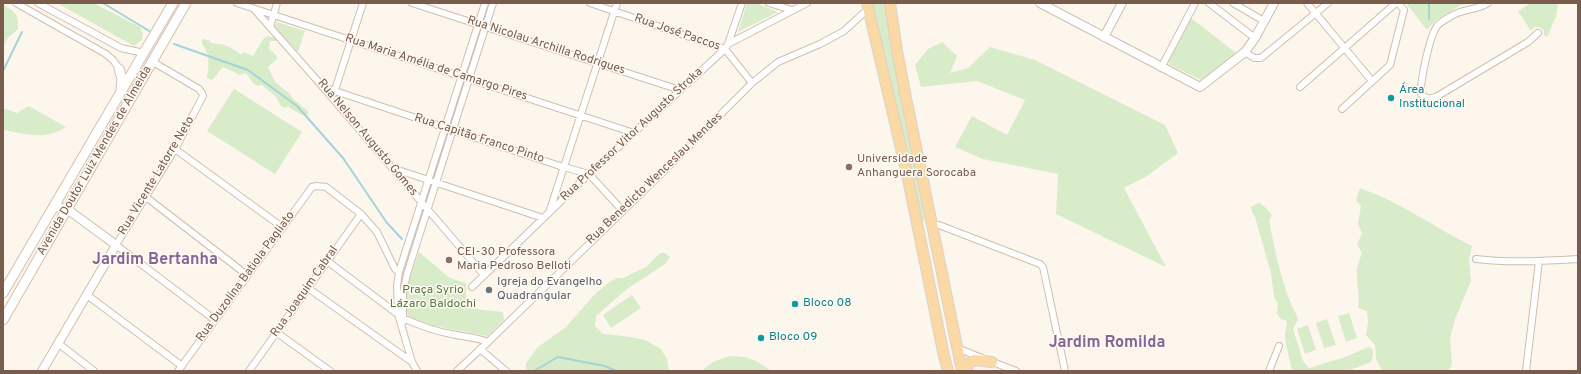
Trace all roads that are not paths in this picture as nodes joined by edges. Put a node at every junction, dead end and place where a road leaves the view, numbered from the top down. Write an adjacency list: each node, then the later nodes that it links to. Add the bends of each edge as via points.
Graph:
1 (16, 3): 37 (street)
2 (38, 3): 33 (street)
3 (173, 3): 48 (main road, Avenida Doutor Luiz Mendes de Almeida)
4 (186, 3): 49 (main road, Avenida Doutor Luiz Mendes de Almeida)
5 (237, 3): 27 (street, Rua Maria Amélia de Camargo Pires)
6 (277, 3): 32 (street)
7 (363, 3): 44 (street)
8 (412, 3): 36 (street, Rua Nicolau Archilla Rodrigues)
9 (485, 3): 36 (street)
10 (493, 3): 39 (street)
11 (590, 3): 30 (street, Rua José Paccos)
12 (617, 3): 30 (street)
13 (742, 3): 45 (street)
14 (769, 3): 29 (street)
15 (807, 3): 29 (street, Rua Professor Vitor Augusto Stroka)
16 (890, 3): 86 (main road, via 898,58)
17 (1122, 3): 42 (street)
18 (1195, 3): 51 (street)
19 (1209, 3): 43 (street)
20 (1233, 3): 34 (street)
21 (1274, 3): 34 (street)
22 (1307, 3): 31 (street)
23 (1328, 3): 31 (street)
24 (1397, 3): 46 (street); 58 (street, via 1404,10 1390,65)
25 (1488, 3): 41 (street, via 1454,14 1437,26 1432,36 1422,80 1421,94 1424,98 1436,98 1528,42)
26 (1046, 4): 42 (street)
27 (251, 6): 32 (street, Rua Maria Amélia de Camargo Pires); 38 (street, Rua Nelson Augusto Gomes)
28 (868, 6): 59 (street, Rua Benedicto Wenceslau Mendes, via 844,31 778,62); 88 (main road)
29 (792, 10): 45 (street, Rua Professor Vitor Augusto Stroka)
30 (614, 11): 45 (street, Rua José Paccos); 50 (street)
31 (1316, 12): 46 (street); 47 (street, via 1261,58 1254,58)
32 (273, 15): 38 (street); 44 (street, Rua Maria Amélia de Camargo Pires)
33 (62, 17): 35 (street); 37 (street, via 61,22)
34 (1264, 21): 43 (street)
35 (73, 22): 40 (street, via 67,25); 48 (street, via 121,48)
36 (478, 24): 39 (street, Rua Nicolau Archilla Rodrigues); 54 (street)
37 (54, 25): 40 (street)
38 (270, 27): 60 (street, Rua Nelson Augusto Gomes)
39 (485, 27): 50 (street, Rua Nicolau Archilla Rodrigues); 57 (street)
40 (67, 32): 52 (street, via 106,54)
41 (1538, 33)
42 (1104, 37): 51 (street)
43 (1255, 38): 47 (street)
44 (351, 40): 54 (street, Rua Maria Amélia de Camargo Pires); 63 (street)
45 (726, 46): 59 (street, Rua José Paccos); 62 (street, Rua Professor Vitor Augusto Stroka)
46 (1345, 47): 58 (street); 61 (street)
47 (1245, 52): 51 (street, via 1200,87)
48 (144, 53): 53 (main road, via 148,59); 55 (main road, Avenida Doutor Luiz Mendes de Almeida)
49 (153, 62): 53 (main road, Avenida Doutor Luiz Mendes de Almeida); 71 (street, Rua Vicente Latorre Neto, via 202,92 203,99)
50 (597, 63): 62 (street, Rua Nicolau Archilla Rodrigues); 67 (street)
51 (1161, 68)
52 (119, 69): 55 (street); 64 (main road, via 122,86)
53 (148, 70): 56 (main road, Avenida Doutor Luiz Mendes de Almeida)
54 (461, 76): 57 (street, Rua Maria Amélia de Camargo Pires); 68 (street)
55 (129, 79): 56 (main road); 64 (main road, Avenida Doutor Luiz Mendes de Almeida)
56 (143, 79): 80 (main road, Avenida Doutor Luiz Mendes de Almeida)
57 (469, 79): 67 (street, Rua Maria Amélia de Camargo Pires); 69 (street)
58 (1372, 81): 66 (street)
59 (752, 83): 82 (street, Rua Benedicto Wenceslau Mendes)
60 (323, 87): 63 (street, Rua Capitão Franco Pinto); 65 (street, Rua Nelson Augusto Gomes)
61 (1300, 87)
62 (680, 90): 70 (street, Rua Professor Vitor Augusto Stroka)
63 (335, 91): 65 (street); 68 (street, Rua Capitão Franco Pinto)
64 (118, 98): 79 (main road, Avenida Doutor Luiz Mendes de Almeida)
65 (332, 99): 73 (street, Rua Nelson Augusto Gomes)
66 (1342, 109)
67 (580, 115): 70 (street, Rua Maria Amélia de Camargo Pires); 72 (street)
68 (445, 128): 69 (street, Rua Capitão Franco Pinto); 75 (street)
69 (452, 131): 72 (street, Rua Capitão Franco Pinto); 76 (street)
70 (634, 133): 74 (street, Rua Professor Vitor Augusto Stroka)
71 (175, 149): 77 (street, Rua Vicente Latorre Neto); 87 (street)
72 (563, 167): 74 (street, Rua Capitão Franco Pinto); 83 (street)
73 (392, 168): 75 (street); 78 (street, Rua Nelson Augusto Gomes)
74 (589, 174): 82 (street); 83 (street, Rua Professor Vitor Augusto Stroka)
75 (428, 180): 76 (street); 78 (street)
76 (436, 183): 81 (street); 85 (street)
77 (146, 197): 89 (street, Rua Vicente Latorre Neto); 97 (street)
78 (421, 202): 81 (street, Rua Nelson Augusto Gomes); 94 (street)
79 (53, 208): 80 (street); 100 (main road, Avenida Doutor Luiz Mendes de Almeida)
80 (67, 209): 89 (street); 103 (main road, Avenida Doutor Luiz Mendes de Almeida)
81 (427, 209): 95 (street); 96 (street, Rua Nelson Augusto Gomes)
82 (622, 210): 107 (street, Rua Benedicto Wenceslau Mendes)
83 (548, 213): 85 (street, Rua Professor Vitor Augusto Stroka)
84 (361, 214): 87 (street, Rua Duzolina Batiola Pagliato, via 326,187 317,186 309,189); 92 (street, Rua Joaquim Cabral); 94 (street, via 377,232 395,269)
85 (543, 218): 96 (street, Rua Professor Vitor Augusto Stroka)
86 (932, 226): 88 (main road); 110 (main road); 126 (street, via 939,225 1043,267)
87 (282, 227): 97 (street, Rua Duzolina Batiola Pagliato)
88 (918, 231): 106 (main road)
89 (116, 245): 101 (street, Rua Vicente Latorre Neto); 104 (street)
90 (1476, 259): 93 (street)
91 (1578, 259): 93 (street)
92 (327, 261): 99 (street, Rua Joaquim Cabral); 102 (street)
93 (1539, 261): 128 (street)
94 (399, 272): 95 (street); 102 (street, via 397,286)
95 (407, 274): 102 (street)
96 (483, 274): 98 (street, Rua Professor Vitor Augusto Stroka)
97 (248, 275): 104 (street, Rua Duzolina Batiola Pagliato)
98 (472, 287)
99 (308, 288): 105 (street, Rua Joaquim Cabral); 112 (street)
100 (3, 294)
101 (87, 295): 108 (street, Rua Vicente Latorre Neto); 114 (street)
102 (400, 316): 107 (street, via 431,329); 112 (street)
103 (3, 320)
104 (215, 320): 114 (street, Rua Duzolina Batiola Pagliato)
105 (276, 332): 117 (street, Rua Joaquim Cabral); 118 (street)
106 (939, 332): 110 (main road); 122 (main road)
107 (488, 342): 111 (street, Rua Benedicto Wenceslau Mendes)
108 (59, 344): 115 (street, Rua Vicente Latorre Neto); 116 (street)
109 (1279, 346): 127 (street)
110 (957, 348): 113 (street); 123 (main road)
111 (480, 349): 120 (street, Rua Benedicto Wenceslau Mendes); 121 (street)
112 (412, 362): 119 (street)
113 (992, 362): 124 (main road, via 974,360 968,364); 125 (street)
114 (180, 368)
115 (42, 371)
116 (94, 371)
117 (249, 371)
118 (330, 371)
119 (417, 371)
120 (457, 371)
121 (506, 371)
122 (948, 371)
123 (962, 371)
124 (966, 371)
125 (1016, 371)
126 (1065, 371)
127 (1270, 371)
128 (1526, 371)

